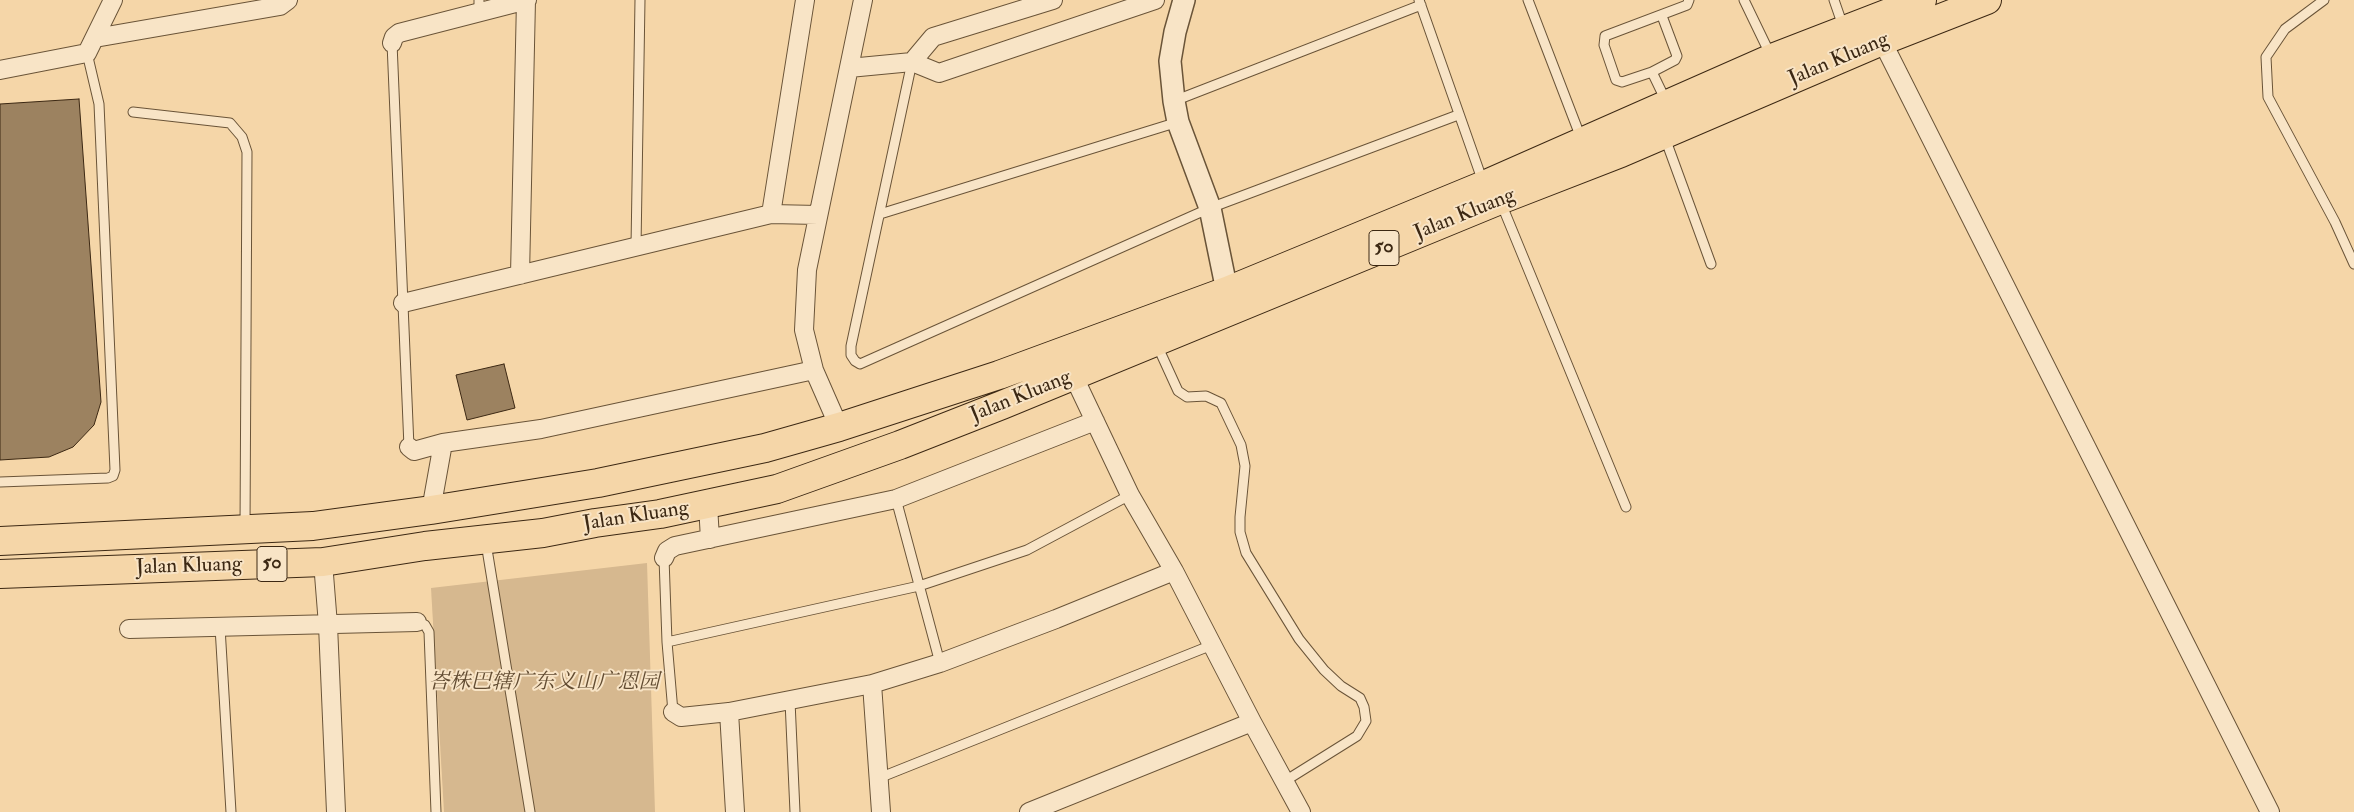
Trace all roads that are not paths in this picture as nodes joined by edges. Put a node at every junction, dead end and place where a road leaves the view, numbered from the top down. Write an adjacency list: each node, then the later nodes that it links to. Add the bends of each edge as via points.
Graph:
1 (113, 0): 23 (street)
2 (288, 0): 23 (street, via 280,6)
3 (527, 0): 18 (street); 44 (street)
4 (640, 0): 41 (lane)
5 (805, 0): 38 (street)
6 (863, 0): 26 (street)
7 (1053, 0): 25 (street, via 933,37)
8 (1156, 0): 25 (street, via 939,73)
9 (1184, 0): 29 (street, via 1170,62)
10 (1528, 0): 35 (lane)
11 (1689, 0): 19 (lane, via 1688,5)
12 (1744, 0): 24 (lane)
13 (1834, 0): 20 (lane)
14 (1922, 0): 20 (highway, Jalan Kluang / 50)
15 (1987, 0): 21 (highway, Jalan Kluang / 50)
16 (2324, 0): 43 (lane, via 2285,29 2266,57 2268,97)
17 (1420, 2): 29 (lane); 32 (lane)
18 (479, 6): 22 (street, via 399,33)
19 (1662, 16): 28 (lane, via 1677,56 1676,60); 28 (lane, via 1605,36 1604,45 1616,80 1622,82)
20 (1845, 31): 24 (highway, Jalan Kluang / 50)
21 (1882, 41): 34 (highway, Jalan Kluang / 50); 96 (street)
22 (392, 43): 46 (lane)
23 (91, 46): 27 (street); 55 (lane, via 99,104 115,470 108,478)
24 (1772, 58): 30 (highway, Jalan Kluang / 50)
25 (912, 62): 26 (street); 39 (lane)
26 (849, 68): 40 (street)
27 (0, 70)
28 (1652, 72): 30 (lane)
29 (1174, 101): 33 (street)
30 (1667, 104): 35 (highway, Jalan Kluang / 50)
31 (134, 112): 63 (lane, via 230,123 242,137 247,152)
32 (1458, 115): 36 (lane); 37 (lane)
33 (1178, 122): 37 (street); 39 (lane)
34 (1664, 135): 36 (highway, Jalan Kluang / 50); 42 (lane)
35 (1582, 141): 36 (highway, Jalan Kluang / 50)
36 (1492, 192): 45 (highway, Jalan Kluang / 50); 47 (highway, Jalan Kluang / 50); 61 (lane)
37 (1210, 208): 39 (lane, via 860,364 855,362 851,346); 45 (street)
38 (771, 214): 40 (street); 41 (street)
39 (880, 214)
40 (818, 215): 48 (street, via 807,270 804,330)
41 (636, 247): 44 (street)
42 (1710, 264)
43 (2354, 264)
44 (520, 275): 46 (street)
45 (1227, 291): 51 (highway, Jalan Kluang / 50, via 999,375)
46 (403, 303): 53 (lane)
47 (1156, 342): 49 (highway, Jalan Kluang / 50); 86 (lane, via 1178,391 1187,397 1206,396 1221,403 1241,446 1246,466 1240,532 1246,553 1299,639 1341,686 1360,698 1364,707 1366,721 1357,736)
48 (814, 370): 51 (street); 52 (street, via 541,429)
49 (1073, 376): 50 (street); 56 (highway, Jalan Kluang / 50, via 900,446)
50 (1095, 421): 58 (street); 59 (street)
51 (838, 427): 54 (highway, Jalan Kluang / 50)
52 (443, 443): 53 (street, via 414,451); 62 (street)
53 (408, 447)
54 (765, 448): 56 (highway, via 747,466 748,482); 57 (highway, Jalan Kluang / 50)
55 (0, 482)
56 (777, 488): 60 (highway, Jalan Kluang / 50)
57 (546, 491): 62 (highway, Jalan Kluang / 50); 64 (highway, via 560,493 569,499 570,506 561,522)
58 (1130, 495): 70 (street); 72 (lane, via 1027,550)
59 (896, 499): 65 (street); 72 (lane)
60 (708, 505): 64 (highway, Jalan Kluang / 50); 65 (street)
61 (1626, 507)
62 (431, 510): 63 (highway, Jalan Kluang / 50, via 313,526)
63 (245, 528): 67 (highway, Jalan Kluang / 50)
64 (543, 533): 66 (highway, Jalan Kluang / 50)
65 (710, 539): 68 (street, via 675,546 667,551)
66 (485, 540): 69 (highway, Jalan Kluang / 50); 90 (lane)
67 (0, 542)
68 (664, 558): 77 (lane)
69 (323, 562): 71 (highway, Jalan Kluang / 50); 74 (street)
70 (1174, 571): 78 (street); 79 (street)
71 (0, 574)
72 (919, 586): 77 (lane); 79 (lane)
73 (417, 622): 74 (street); 89 (lane, via 426,625 430,632)
74 (328, 625): 75 (street); 88 (street)
75 (220, 627): 76 (street); 87 (lane)
76 (129, 629)
77 (667, 642): 82 (lane)
78 (1212, 645): 84 (street); 85 (lane)
79 (940, 663): 80 (street)
80 (872, 684): 81 (street); 85 (street)
81 (790, 701): 83 (street); 92 (lane)
82 (673, 712): 83 (street, via 681,717)
83 (729, 712): 91 (street)
84 (1252, 722): 86 (street); 94 (street)
85 (879, 778): 93 (street)
86 (1285, 782): 95 (street)
87 (231, 812)
88 (336, 812)
89 (436, 812)
90 (530, 812)
91 (735, 812)
92 (795, 812)
93 (881, 812)
94 (1029, 812)
95 (1302, 812)
96 (2270, 812)

